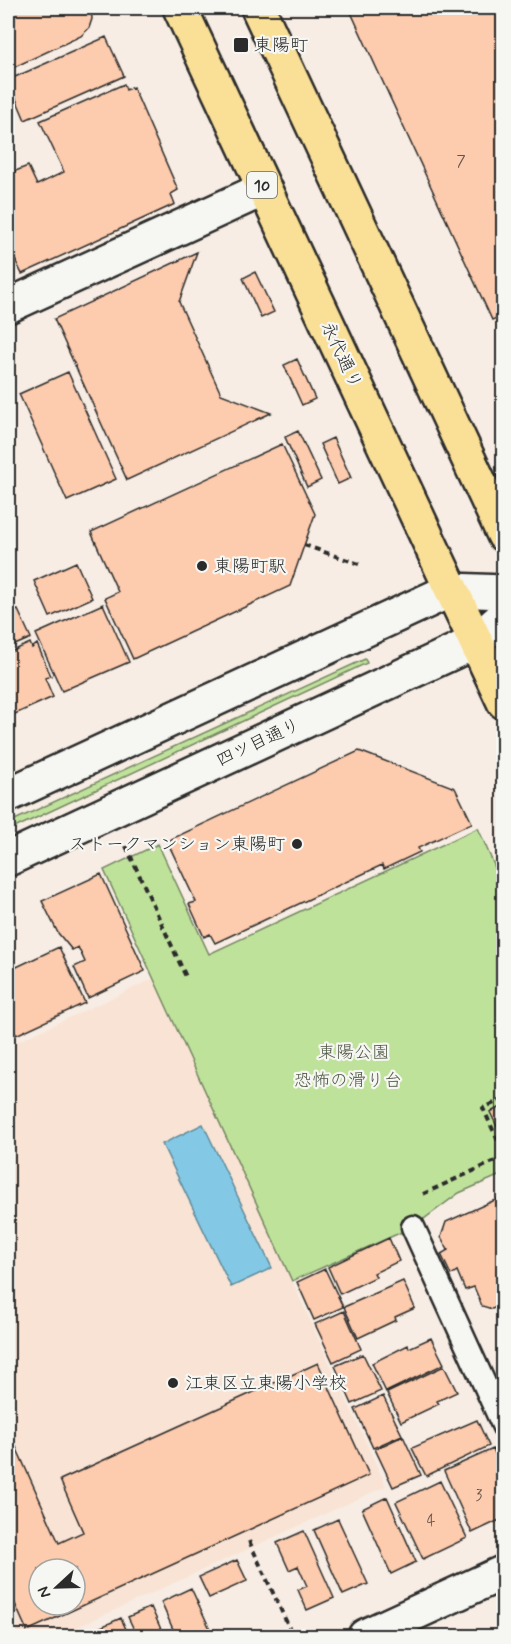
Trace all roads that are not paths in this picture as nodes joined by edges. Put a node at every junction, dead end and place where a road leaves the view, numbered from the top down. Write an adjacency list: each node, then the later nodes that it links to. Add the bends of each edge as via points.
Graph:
1 (180, 8): 3 (main road, 永代通り / 10)
2 (258, 8): 5 (main road)
3 (264, 189): 4 (main road); 6 (main road, 永代通り / 10)
4 (8, 306)
5 (504, 535)
6 (451, 590): 7 (main road); 9 (main road, 永代通り / 10); 11 (main road)
7 (504, 592)
8 (504, 616): 9 (main road, 四ツ目通り)
9 (475, 642): 10 (main road, 永代通り / 10); 12 (main road, 四ツ目通り)
10 (504, 702)
11 (8, 795)
12 (8, 859)
13 (413, 1227): 14 (lane)
14 (504, 1427)
15 (504, 1572): 16 (main road)
16 (411, 1627): 17 (main road)
17 (364, 1636)

